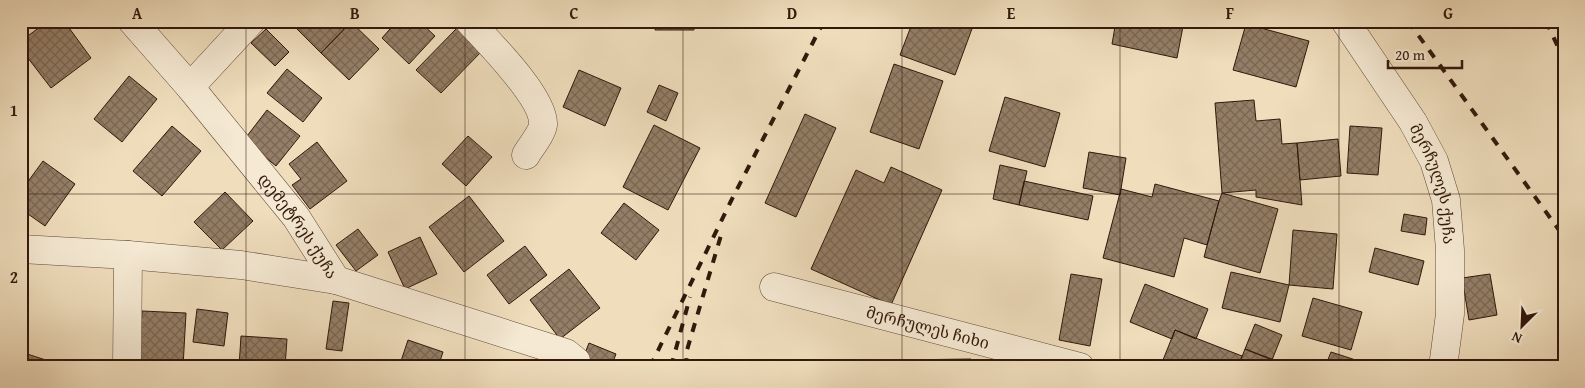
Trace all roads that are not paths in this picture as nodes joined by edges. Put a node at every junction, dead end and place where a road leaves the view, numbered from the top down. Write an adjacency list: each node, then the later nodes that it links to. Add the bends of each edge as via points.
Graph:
1 (132, 21): 5 (street, დემეტრეს ქუჩა)
2 (251, 21): 5 (street)
3 (469, 21): 6 (street, via 523,82 542,112 543,126)
4 (1345, 21): 14 (street, მერჩულეს ქუჩა, via 1413,122 1434,162 1446,200 1450,314)
5 (190, 87): 9 (street, დემეტრეს ქუჩა, via 296,217)
6 (526, 156)
7 (21, 249): 8 (street, დემეტრეს ქუჩა)
8 (128, 255): 9 (street, დემეტრეს ქუჩა, via 241,265); 12 (street)
9 (336, 280): 13 (street, via 566,353 576,361)
10 (774, 287): 11 (street, მერჩულეს ჩიხი)
11 (1072, 366)
12 (127, 367)
13 (576, 367)
14 (1443, 367)

